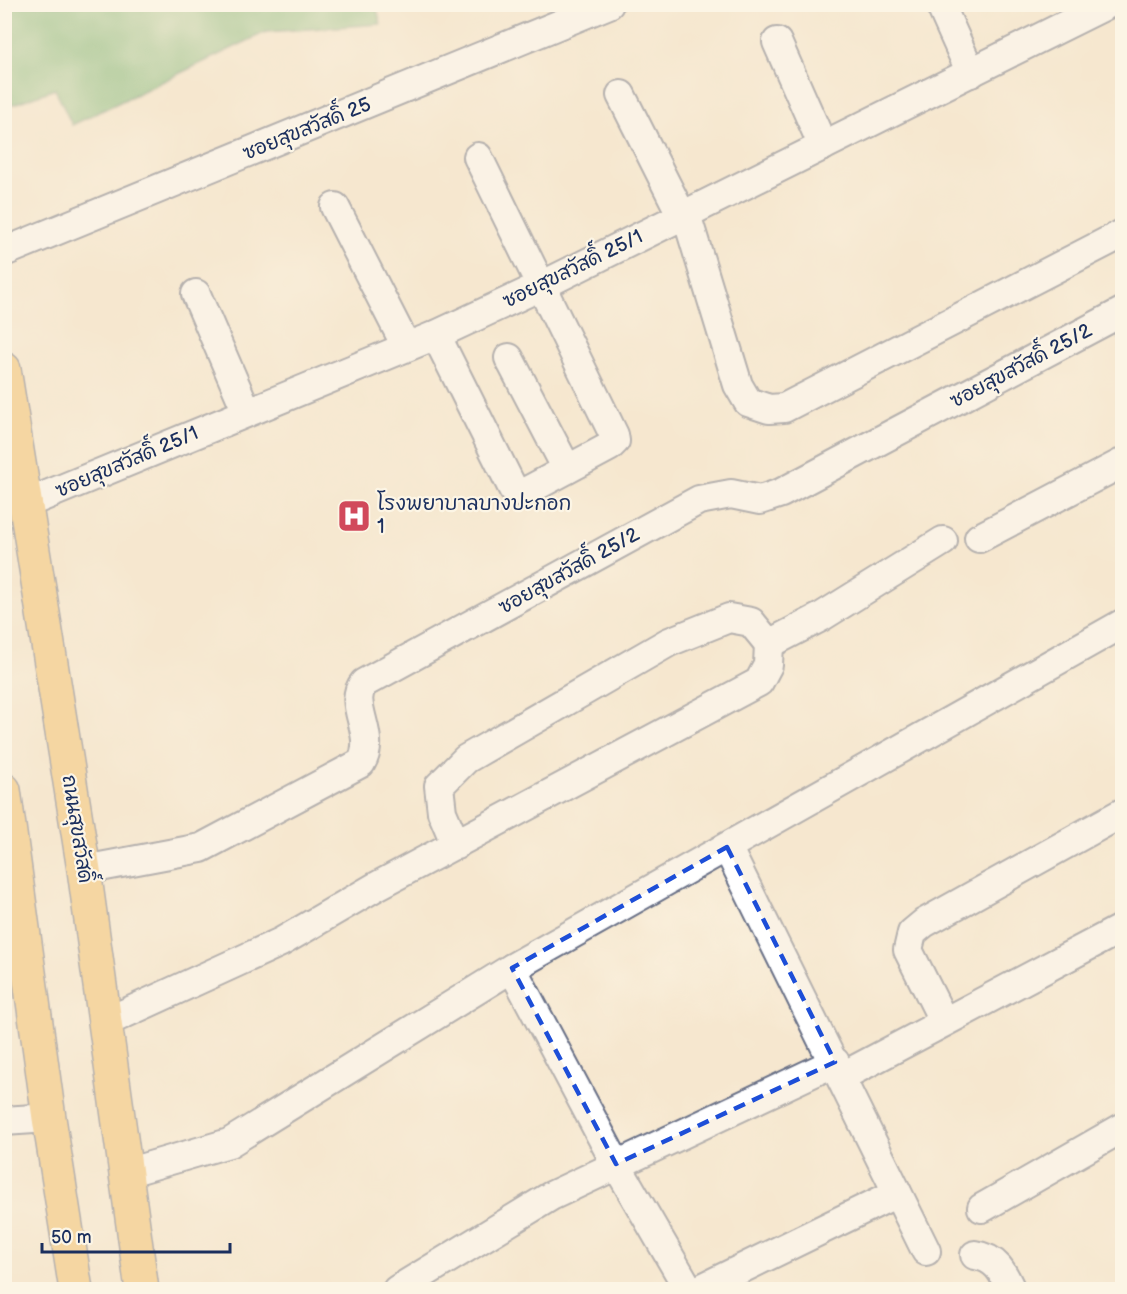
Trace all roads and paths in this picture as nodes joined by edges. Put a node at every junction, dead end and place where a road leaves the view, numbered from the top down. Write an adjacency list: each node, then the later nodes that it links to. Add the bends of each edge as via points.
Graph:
1 (609, 4): 12 (street, ซอยสุขสวัสดิ์ 25)
2 (940, 4): 5 (street)
3 (1108, 4): 5 (street, ซอยสุขสวัสดิ์ 25/1)
4 (777, 42): 7 (street)
5 (971, 73): 7 (street, ซอยสุขสวัสดิ์ 25/1)
6 (621, 95): 10 (street)
7 (822, 146): 10 (street, ซอยสุขสวัสดิ์ 25/1)
8 (478, 157): 13 (street)
9 (335, 207): 17 (street)
10 (684, 215): 11 (street, via 738,385 747,402 769,409 784,408); 13 (street, ซอยสุขสวัสดิ์ 25/1)
11 (1122, 234)
12 (4, 252)
13 (541, 286): 16 (street, ซอยสุขสวัสดิ์ 25/1); 22 (street, via 615,441)
14 (196, 294): 20 (street)
15 (1122, 312): 32 (street, ซอยสุขสวัสดิ์ 25/2, via 781,493 760,500 731,494 699,500 364,682 358,689 358,701 368,752 361,763 201,848)
16 (436, 335): 17 (street, ซอยสุขสวัสดิ์ 25/1); 22 (street, via 513,489 523,493)
17 (406, 346): 20 (street, ซอยสุขสวัสดิ์ 25/1)
18 (509, 358): 22 (street)
19 (4, 369): 23 (main road, ถนนสุขสวัสดิ์)
20 (247, 412): 23 (street, ซอยสุขสวัสดิ์ 25/1)
21 (1122, 464): 24 (street)
22 (567, 469)
23 (25, 504): 32 (main road, ถนนสุขสวัสดิ์)
24 (980, 538)
25 (943, 541): 27 (street, via 821,617)
26 (1122, 624): 31 (street)
27 (769, 644): 30 (street, via 768,665 759,682); 30 (street, via 751,622 729,618 669,642 466,759 439,786 442,812)
28 (4, 790): 34 (main road)
29 (1122, 813): 36 (street, via 924,922 912,933 908,950)
30 (456, 845): 37 (street, via 282,942)
31 (727, 847): 35 (street); 38 (street)
32 (84, 870): 37 (main road, ถนนสุขสวัสดิ์)
33 (1122, 928): 36 (street)
34 (15, 944): 39 (main road)
35 (512, 968): 42 (street); 43 (street, via 229,1143)
36 (944, 1022): 38 (street)
37 (104, 1023): 43 (main road, ถนนสุขสวัสดิ์)
38 (838, 1069): 42 (street); 44 (street)
39 (49, 1118): 40 (street); 48 (main road)
40 (4, 1120)
41 (1122, 1128): 45 (street)
42 (616, 1164): 50 (street, via 551,1196); 51 (street)
43 (126, 1173): 49 (main road, ถนนสุขสวัสดิ์)
44 (897, 1193): 46 (street); 52 (street)
45 (982, 1208)
46 (926, 1251)
47 (975, 1255): 53 (street, via 988,1257 996,1264)
48 (76, 1290)
49 (142, 1290)
50 (397, 1290)
51 (689, 1290)
52 (698, 1290)
53 (1011, 1290)

